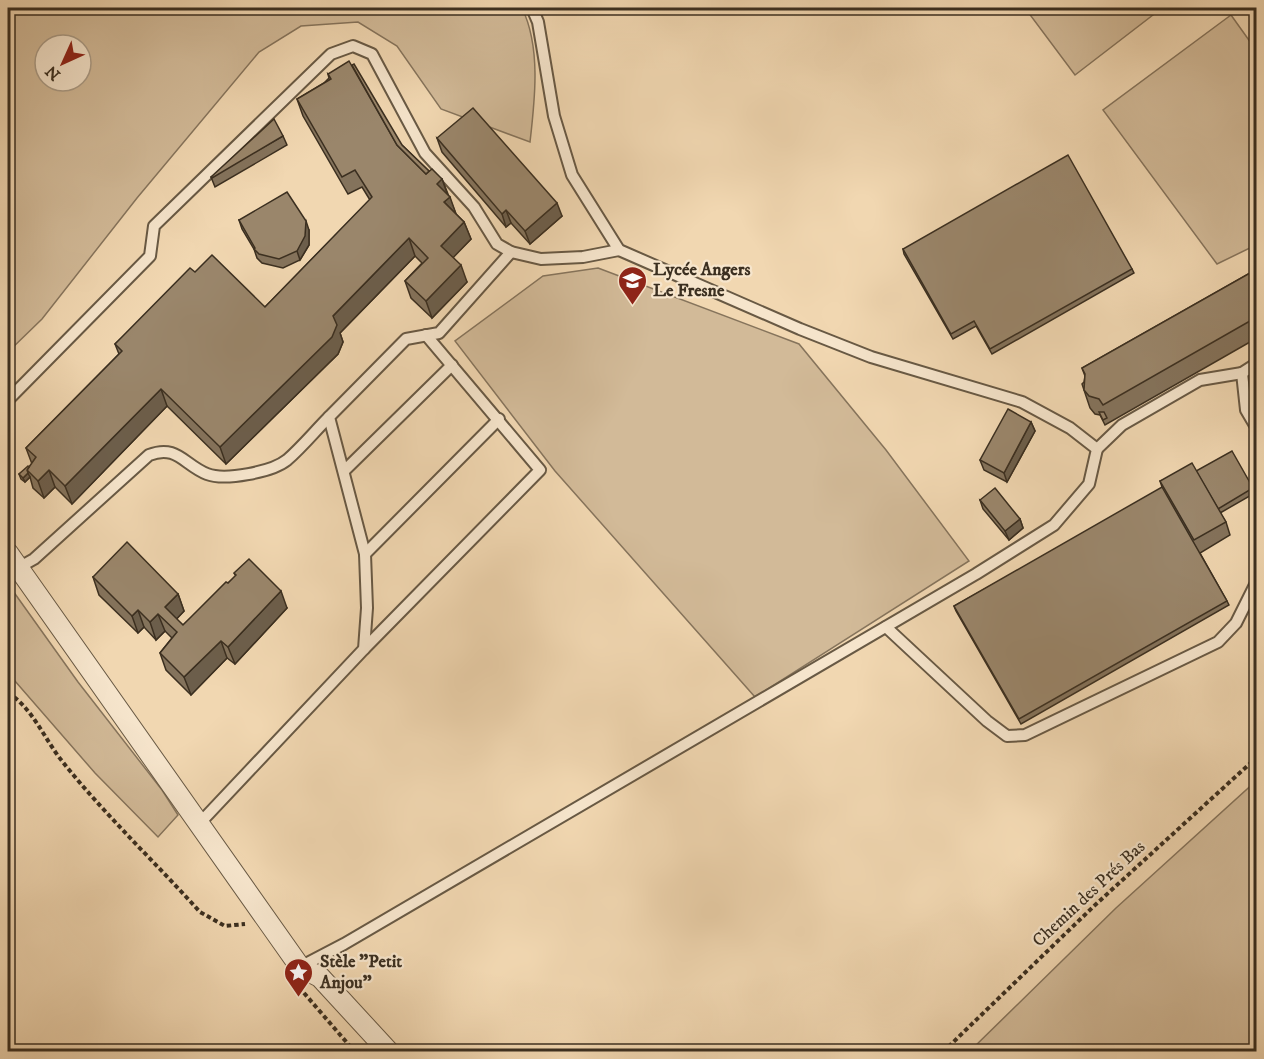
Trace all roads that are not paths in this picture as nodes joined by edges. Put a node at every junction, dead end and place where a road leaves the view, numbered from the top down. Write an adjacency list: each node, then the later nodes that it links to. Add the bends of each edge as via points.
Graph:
1 (532, 8): 2 (lane, via 538,22 554,116 572,175)
2 (619, 249): 3 (lane, via 583,257 541,259); 12 (lane, via 871,357 1022,402 1071,428)
3 (511, 252): 4 (lane, via 439,333); 8 (lane, via 496,244 474,207 425,153 372,54 353,46 332,54 154,226 150,256)
4 (426, 335): 6 (lane); 9 (lane, via 406,339)
5 (1257, 364): 7 (lane)
6 (452, 365): 10 (lane); 13 (lane)
7 (1242, 373): 11 (lane, via 1246,410); 12 (lane, via 1200,380 1122,425)
8 (8, 400)
9 (329, 417): 13 (lane); 15 (lane, via 277,466 237,476 208,475 164,450 149,455 34,559)
10 (499, 419): 14 (lane); 18 (lane, via 540,470)
11 (1257, 427)
12 (1097, 449): 17 (lane, via 1089,484 1054,525)
13 (344, 471): 14 (lane)
14 (365, 554): 18 (lane)
15 (13, 560): 19 (street)
16 (1257, 583): 17 (lane, via 1236,623 1218,642 1025,735 1007,736 987,721)
17 (886, 627): 20 (lane)
18 (364, 650): 19 (lane)
19 (200, 824): 20 (street)
20 (300, 967): 21 (street, via 320,977)
21 (389, 1052)

